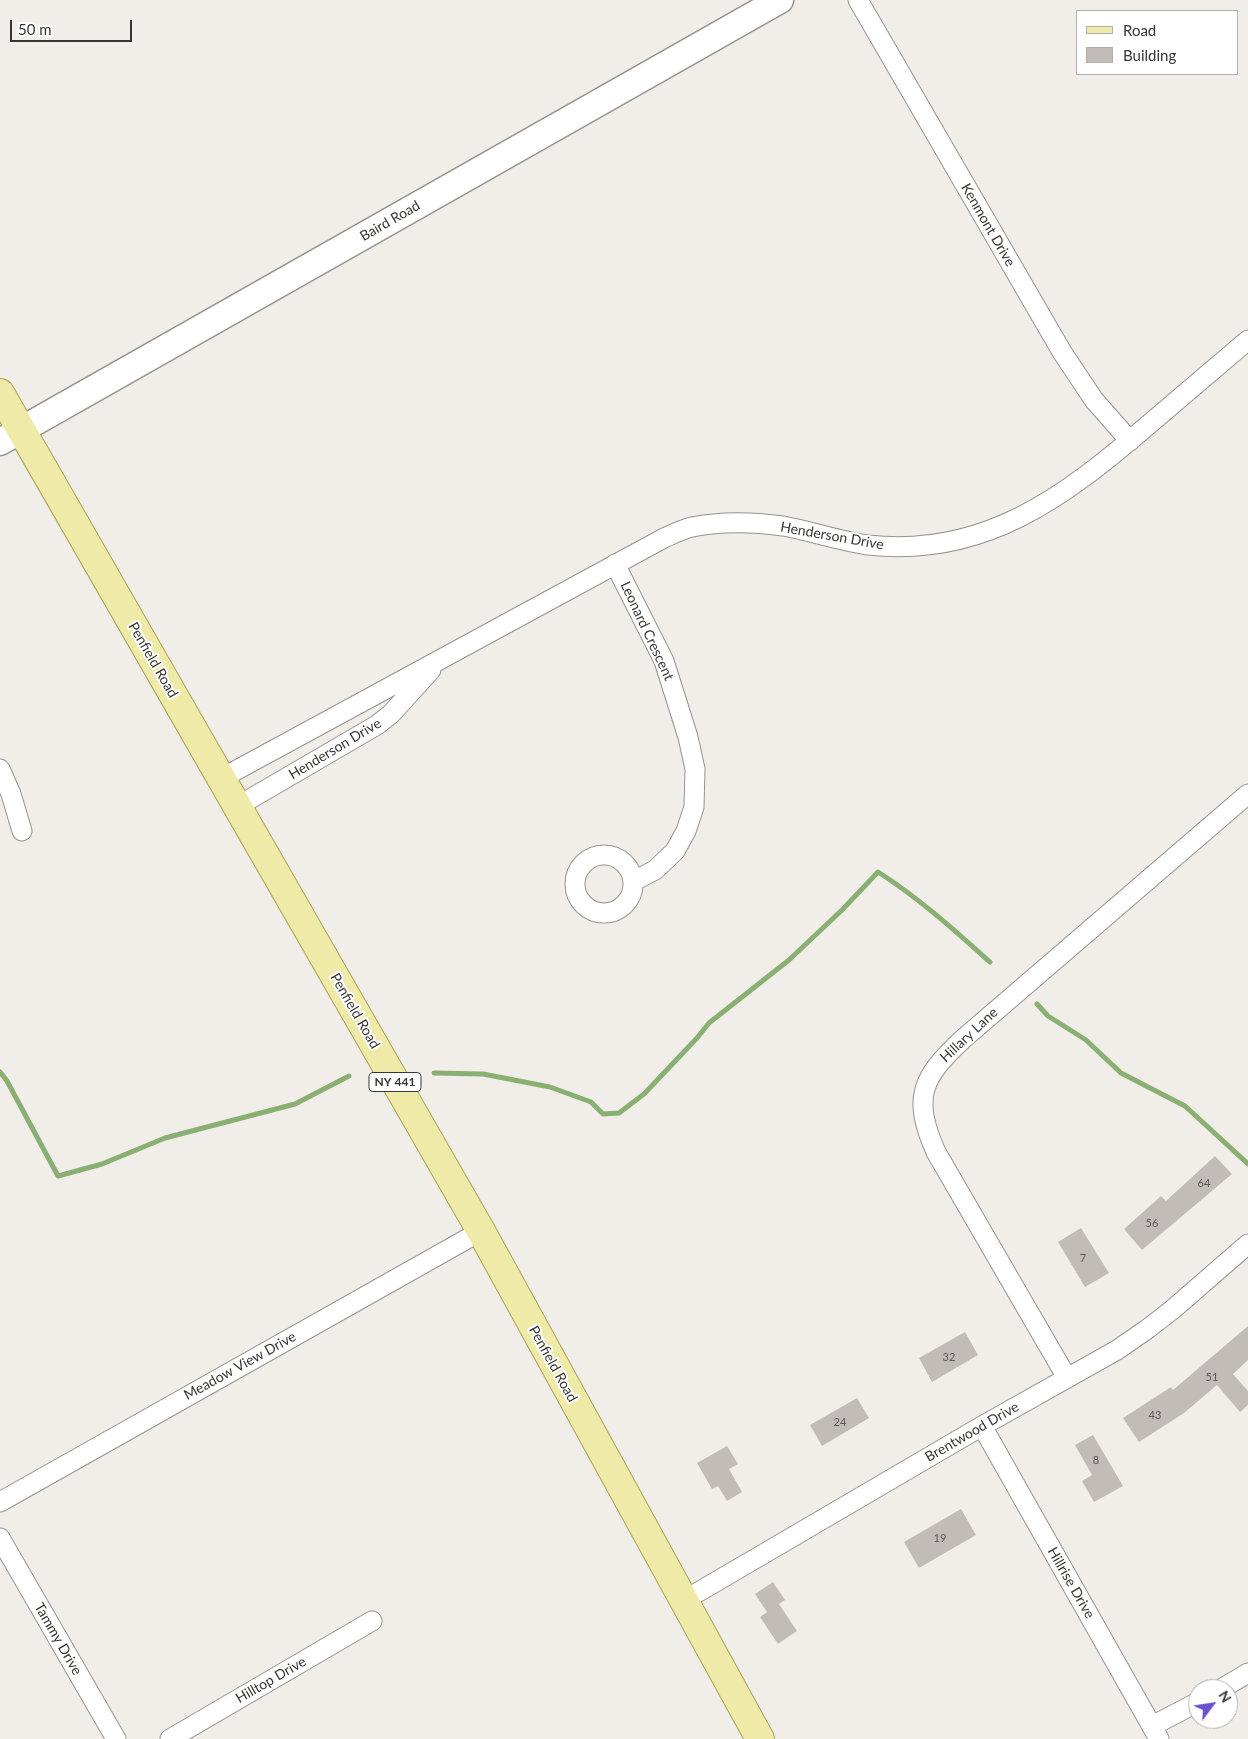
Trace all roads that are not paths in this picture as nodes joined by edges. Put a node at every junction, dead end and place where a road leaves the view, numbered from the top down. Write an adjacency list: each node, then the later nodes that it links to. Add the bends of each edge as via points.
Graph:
1 (780, 0): 5 (street, Baird Road)
2 (858, 0): 6 (street, Kenmont Drive, via 1062,352 1094,400)
3 (1248, 340): 6 (street, Henderson Drive)
4 (0, 393): 5 (main road, Penfield Road / NY 441)
5 (10, 436): 10 (main road, Penfield Road / NY 441)
6 (1130, 441): 7 (street, Henderson Drive, via 1069,489 1036,509 1000,527 966,538 936,545 902,546 868,544 783,526 719,524 691,528 664,538)
7 (615, 564): 8 (street, Henderson Drive); 14 (street, Leonard Crescent, via 664,662 695,769 694,806 679,844 655,870)
8 (442, 658): 10 (street, Henderson Drive); 12 (street, Henderson Drive, via 377,725)
9 (0, 768): 13 (street)
10 (222, 778): 12 (main road, Penfield Road / NY 441)
11 (1248, 794): 17 (street, Hillary Lane, via 943,1057 924,1091 922,1110 926,1130 936,1152)
12 (238, 806): 15 (main road, Penfield Road / NY 441)
13 (22, 831)
14 (634, 881)
15 (481, 1231): 19 (street, Meadow View Drive); 21 (main road, Penfield Road / NY 441)
16 (1248, 1244): 17 (street, Brentwood Drive, via 1146,1330)
17 (1067, 1378): 18 (street, Brentwood Drive)
18 (982, 1426): 21 (street, Brentwood Drive); 24 (street, Hillrise Drive)
19 (0, 1502)
20 (0, 1538): 25 (street, Tammy Drive)
21 (683, 1600): 27 (main road, Penfield Road / NY 441)
22 (372, 1621): 26 (street, Hilltop Drive)
23 (1188, 1709): 24 (street)
24 (1156, 1733)
25 (116, 1739)
26 (170, 1739)
27 (760, 1739)

